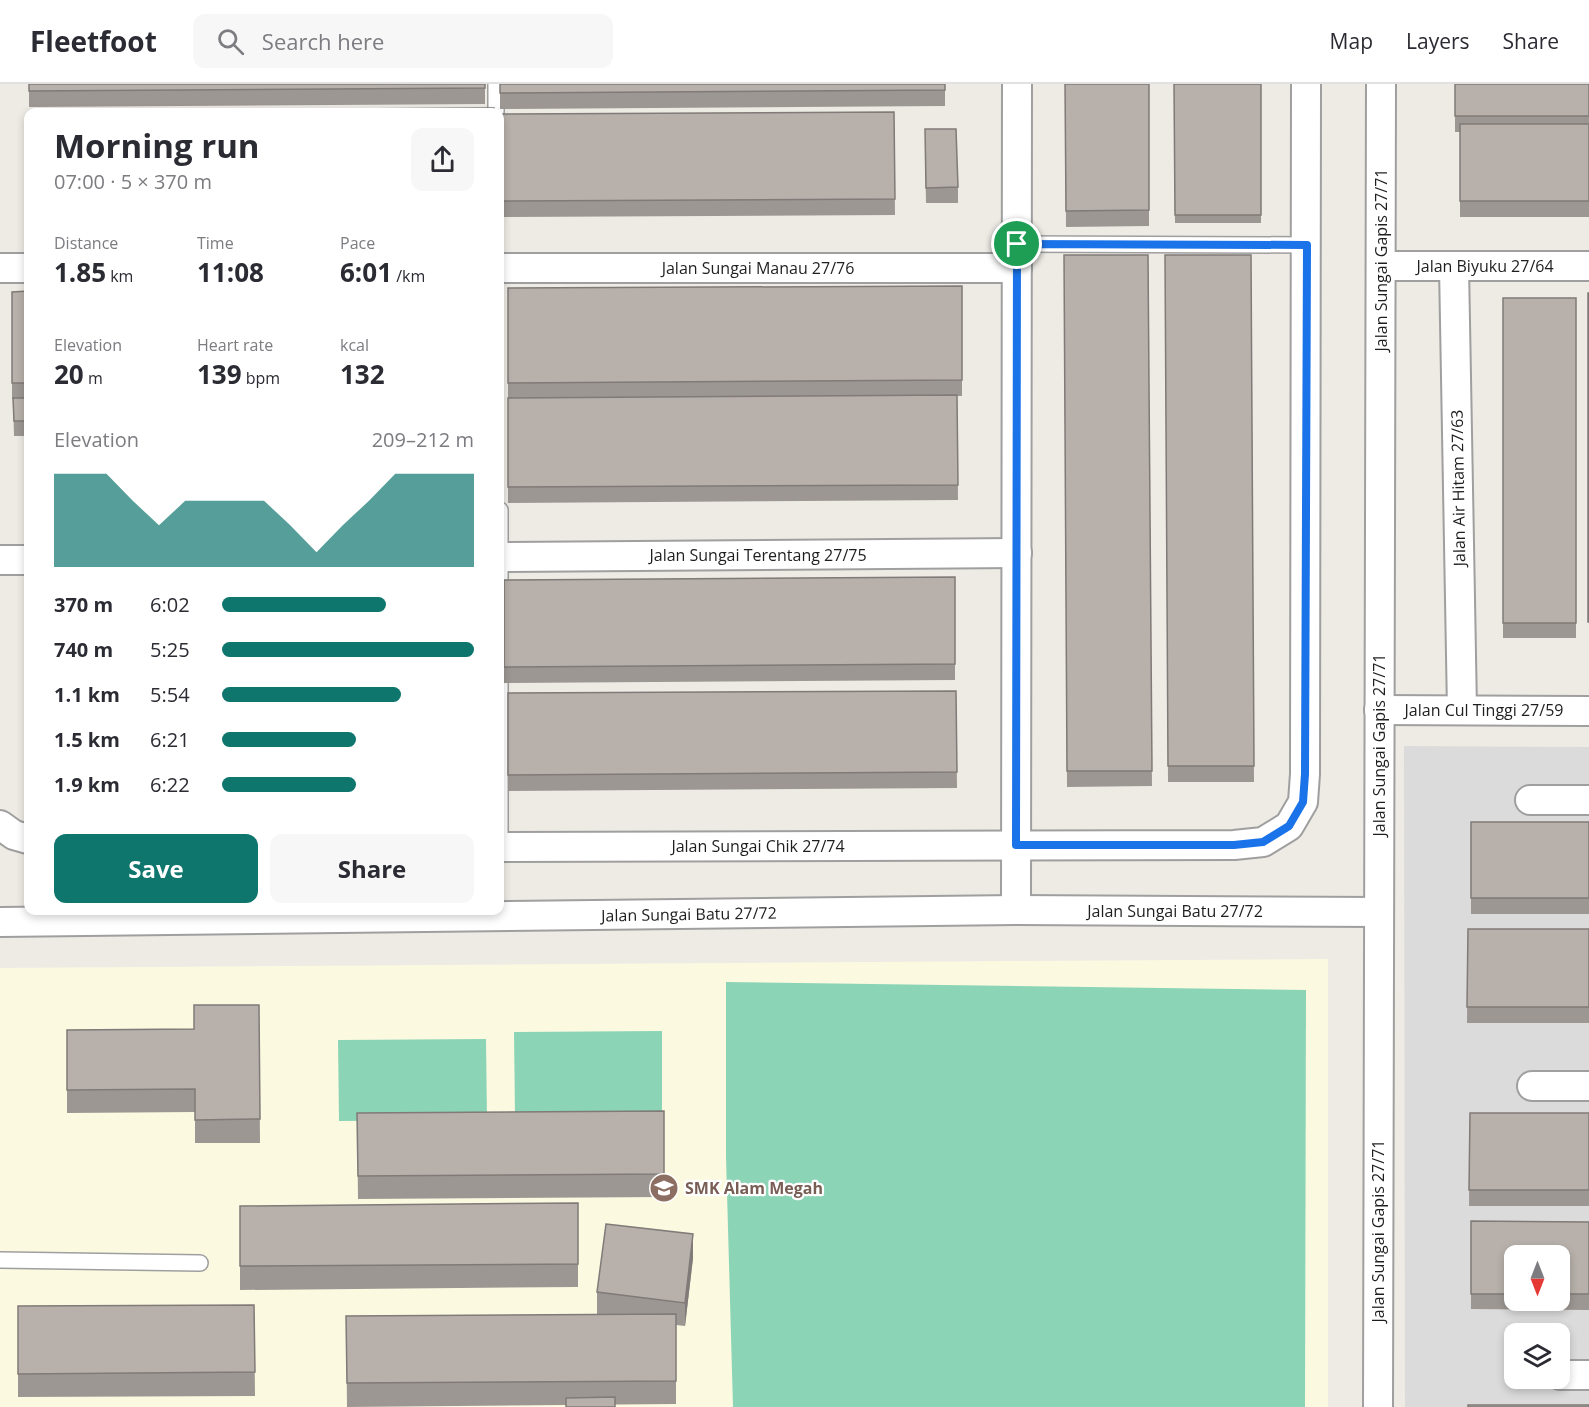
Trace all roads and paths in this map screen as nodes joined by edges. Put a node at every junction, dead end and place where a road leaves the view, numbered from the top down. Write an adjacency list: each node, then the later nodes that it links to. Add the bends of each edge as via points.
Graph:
1 (496, 84): 5 (lane)
2 (1017, 84): 7 (street)
3 (1306, 84): 6 (street, Jalan Sungai Chik 27/74)
4 (1381, 84): 8 (street, Jalan Sungai Gapis 27/71)
5 (496, 108)
6 (1307, 245): 7 (lane); 25 (street, Jalan Sungai Chik 27/74, via 1303,802 1289,826 1263,842)
7 (1017, 256): 13 (street, Jalan Sungai Manau 27/76); 14 (street)
8 (1380, 266): 9 (street, Jalan Biyuku 27/64); 18 (street, Jalan Sungai Gapis 27/71)
9 (1454, 266): 10 (street, Jalan Biyuku 27/64); 19 (street, Jalan Air Hitam 27/63)
10 (1589, 266)
11 (0, 268): 12 (street)
12 (24, 268)
13 (504, 268)
14 (1017, 553): 15 (street, Jalan Sungai Terentang 27/75); 25 (street)
15 (504, 557)
16 (0, 560): 17 (street)
17 (24, 560)
18 (1379, 710): 19 (street, Jalan Cul Tinggi 27/59); 28 (street, Jalan Sungai Gapis 27/71)
19 (1462, 710): 20 (street, Jalan Cul Tinggi 27/59)
20 (1589, 711)
21 (1530, 800): 22 (street)
22 (1589, 800)
23 (0, 825): 24 (street)
24 (24, 838)
25 (1016, 845): 26 (street, Jalan Sungai Chik 27/74); 27 (street)
26 (504, 847)
27 (1016, 910): 28 (street, Jalan Sungai Batu 27/72); 29 (street, Jalan Sungai Batu 27/72)
28 (1379, 912): 36 (street, Jalan Sungai Gapis 27/71)
29 (0, 922)
30 (1532, 1086): 31 (street)
31 (1589, 1086)
32 (0, 1260): 33 (lane)
33 (200, 1263)
34 (1570, 1375): 35 (street)
35 (1589, 1375)
36 (1378, 1407)

